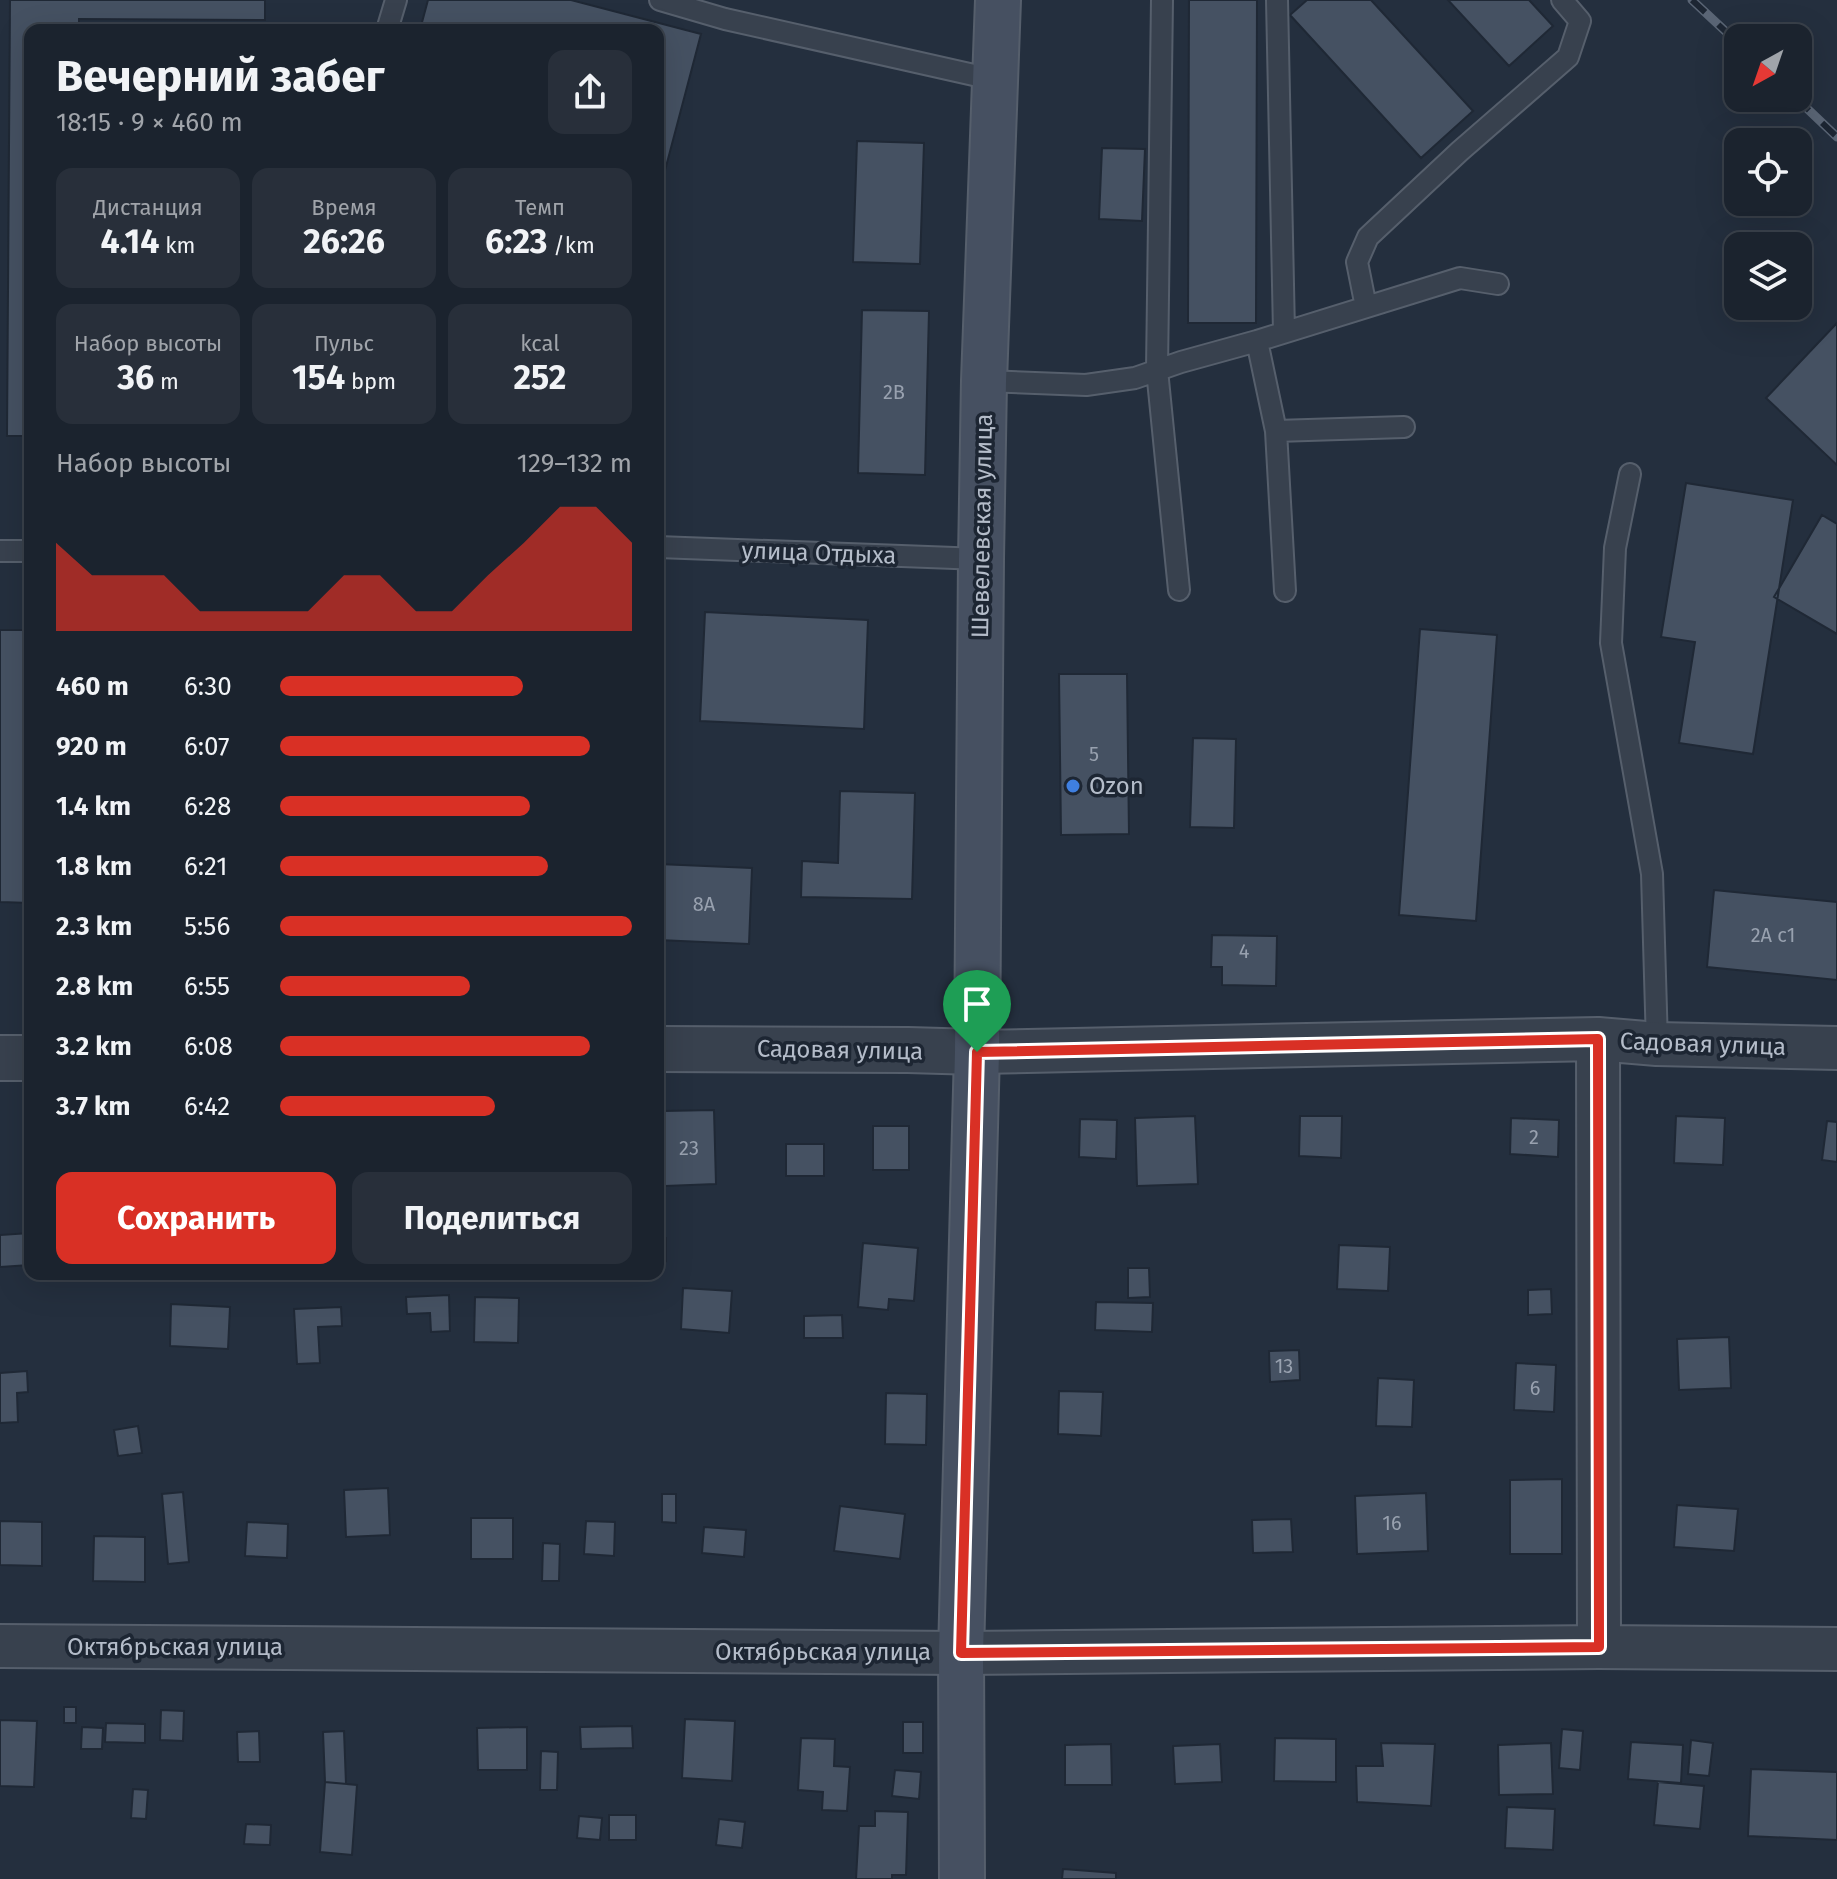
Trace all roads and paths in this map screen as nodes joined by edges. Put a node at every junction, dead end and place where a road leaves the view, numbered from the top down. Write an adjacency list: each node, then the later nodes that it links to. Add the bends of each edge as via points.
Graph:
1 (396, 0): 7 (lane)
2 (660, 0): 8 (lane)
3 (998, 0): 8 (main road, Шевелевская улица)
4 (1162, 0): 13 (lane)
5 (1277, 0): 11 (lane)
6 (1562, 0): 10 (lane, via 1580,21 1568,57 1368,237 1357,262)
7 (389, 24)
8 (996, 80): 14 (main road, Шевелевская улица)
9 (1498, 284): 10 (lane, via 1460,278)
10 (1366, 307): 11 (lane)
11 (1284, 332): 12 (lane)
12 (1257, 341): 13 (lane); 16 (lane)
13 (1157, 370): 14 (lane, via 1086,385); 22 (lane)
14 (984, 381): 21 (main road, Шевелевская улица)
15 (1404, 427): 16 (lane)
16 (1276, 431): 23 (lane)
17 (1630, 474): 25 (lane, via 1615,548 1611,643 1652,874)
18 (664, 547): 21 (lane, улица Отдыха)
19 (0, 551): 20 (lane)
20 (24, 551)
21 (981, 559): 28 (main road, Шевелевская улица)
22 (1179, 590)
23 (1285, 591)
24 (1598, 1039): 25 (street, Садовая улица); 28 (street, Садовая улица); 32 (street)
25 (1657, 1044): 26 (street, Садовая улица)
26 (1837, 1048)
27 (664, 1049): 28 (street, Садовая улица)
28 (977, 1052): 34 (main road, Шевелевская улица)
29 (0, 1058): 30 (street)
30 (24, 1058)
31 (0, 1646): 34 (street, Октябрьская улица)
32 (1599, 1647): 33 (street, Октябрьская улица); 34 (street, Октябрьская улица)
33 (1837, 1649)
34 (961, 1653): 35 (main road, Шевелевская улица)
35 (962, 1879)

